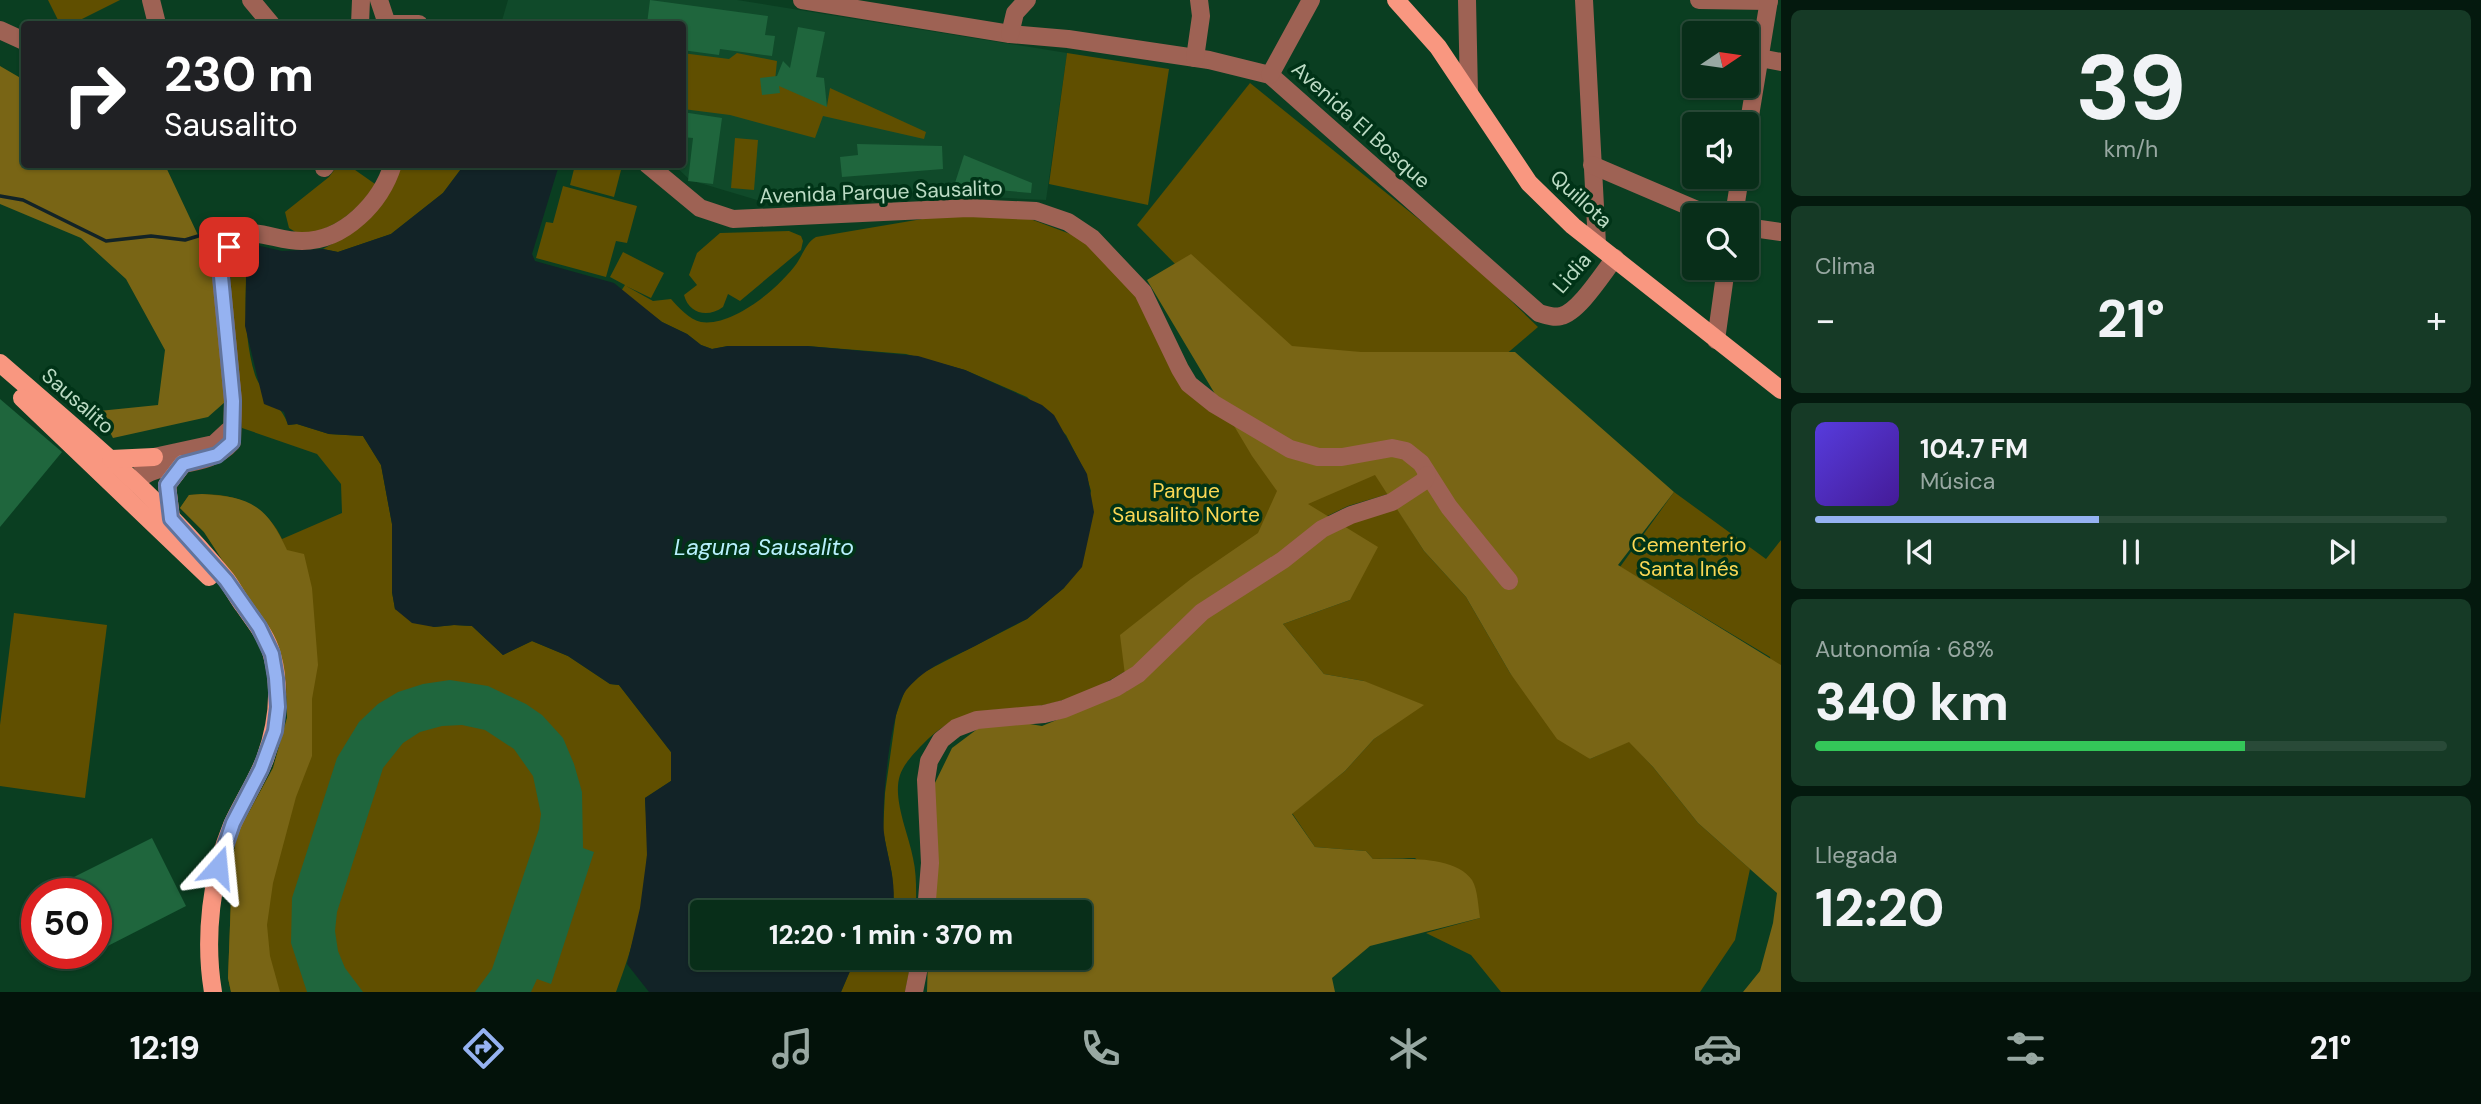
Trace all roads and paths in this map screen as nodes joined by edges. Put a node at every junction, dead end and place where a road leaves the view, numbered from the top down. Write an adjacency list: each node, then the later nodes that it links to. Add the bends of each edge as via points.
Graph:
1 (151, 0): 14 (street)
2 (251, 0): 15 (street)
3 (361, 0): 16 (street)
4 (379, 0): 17 (street)
5 (802, 0): 19 (street, Avenida El Bosque)
6 (1027, 0): 19 (street, via 1015,13)
7 (1199, 0): 21 (street)
8 (1311, 0): 24 (street)
9 (1396, 0): 25 (main road, Quillota, via 1438,47)
10 (1467, 0): 25 (street)
11 (1584, 0): 27 (street)
12 (1699, 0): 13 (street)
13 (1769, 1): 22 (street)
14 (157, 21)
15 (268, 21)
16 (360, 21)
17 (386, 21)
18 (0, 30): 20 (street)
19 (1010, 34): 21 (street, Avenida El Bosque)
20 (21, 40)
21 (1195, 58): 24 (street, Avenida El Bosque)
22 (1760, 58): 23 (street); 26 (street)
23 (1781, 62)
24 (1270, 75): 36 (street, Avenida El Bosque, via 1539,313)
25 (1469, 93): 33 (main road, Quillota, via 1529,183)
26 (1751, 112)
27 (1592, 166): 30 (street); 33 (street)
28 (392, 168): 41 (street, via 370,205 351,224 324,239 301,241 251,232 229,247 220,266 233,401)
29 (652, 168): 45 (street, Avenida Parque Sausalito, via 700,208 733,219 968,208 1036,211 1068,222 1092,238 1143,292 1189,384 1214,404 1290,449 1318,457 1406,451)
30 (1682, 204)
31 (1759, 229): 32 (street)
32 (1781, 232)
33 (1597, 244): 34 (main road, Quillota)
34 (1615, 258): 36 (street, Lidia, via 1575,309); 37 (main road, Quillota)
35 (1724, 280): 37 (street)
36 (1563, 316)
37 (1716, 340): 40 (main road, Quillota)
38 (0, 363): 43 (main road, Sausalito)
39 (0, 377): 46 (main road, Sausalito)
40 (1781, 390)
41 (231, 429): 42 (street, via 214,444); 44 (street, via 232,442 225,450)
42 (154, 457): 43 (main road); 46 (street)
43 (111, 459): 46 (main road, Sausalito)
44 (183, 464): 46 (street); 47 (main road, via 167,485)
45 (1427, 475): 48 (street, Avenida Parque Sausalito); 50 (street, via 1392,502 1322,529 1202,612 1138,674 1115,688 1044,714 977,720 941,740 929,761 926,780)
46 (127, 480): 47 (main road); 49 (main road, via 218,586)
47 (171, 519): 49 (main road)
48 (1509, 582)
49 (242, 603): 52 (main road, via 272,654 278,707 261,769 233,823 218,867 210,954)
50 (927, 900)
51 (918, 970): 53 (street)
52 (213, 992)
53 (914, 992)

